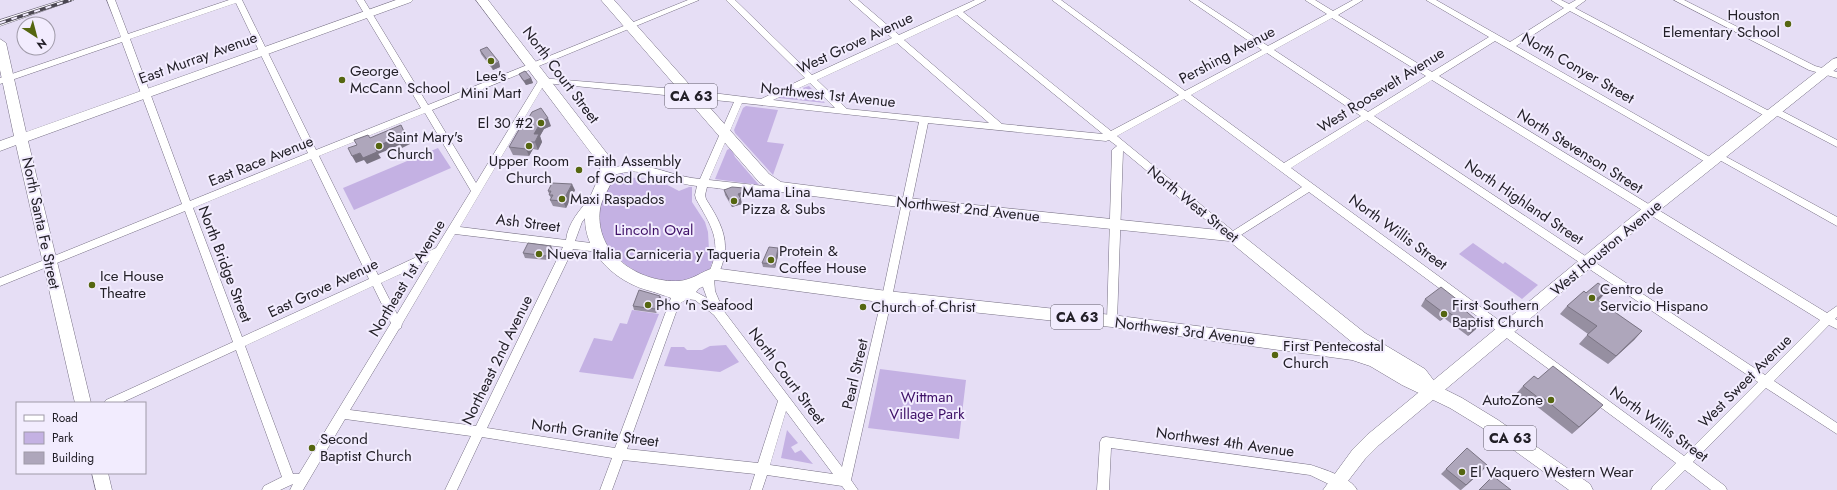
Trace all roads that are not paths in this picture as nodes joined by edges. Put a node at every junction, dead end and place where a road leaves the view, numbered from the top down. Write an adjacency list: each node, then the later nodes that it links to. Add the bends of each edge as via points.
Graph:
1 (70, 0): 24 (street)
2 (111, 0): 27 (street, North Bridge Street)
3 (238, 0): 27 (street); 32 (street)
4 (360, 0): 22 (street)
5 (407, 0): 22 (street, East Murray Avenue)
6 (482, 0): 34 (main road, North Court Street)
7 (607, 0): 25 (main road, CA 63)
8 (695, 0): 25 (street, East Race Avenue)
9 (730, 0): 37 (street)
10 (853, 0): 28 (street)
11 (982, 0): 21 (street, West Grove Avenue)
12 (1056, 0): 42 (street, North Willis Street)
13 (1193, 0): 31 (street, North Highland Street)
14 (1309, 0): 23 (street, North Stevenson Street)
15 (1359, 0): 23 (street, Pershing Avenue)
16 (1430, 0): 26 (street, North Conyer Street)
17 (1555, 0): 20 (street)
18 (1582, 0): 20 (street)
19 (1678, 0): 35 (street, via 1812,68)
20 (1570, 8): 30 (street); 47 (street)
21 (957, 11): 28 (street, West Grove Avenue); 52 (street, North West Street)
22 (369, 14): 32 (street, East Murray Avenue); 45 (street)
23 (1332, 14): 31 (street, Pershing Avenue); 36 (street, North Stevenson Street)
24 (0, 22)
25 (630, 26): 34 (street, East Race Avenue); 40 (main road, CA 63)
26 (1495, 37): 30 (street, North Conyer Street); 36 (street, West Roosevelt Avenue)
27 (125, 38): 38 (street); 41 (street, North Bridge Street)
28 (898, 39): 37 (street, West Grove Avenue); 50 (street)
29 (0, 43): 38 (street, North Santa Fe Street)
30 (1510, 46): 58 (street, North Conyer Street)
31 (1268, 50): 42 (street, Pershing Avenue); 48 (street, North Highland Street)
32 (263, 52): 41 (street, East Murray Avenue); 57 (street)
33 (1837, 62): 35 (street, West Houston Avenue)
34 (532, 66): 39 (main road, North Court Street); 45 (street, East Race Avenue)
35 (1831, 73): 47 (street, West Houston Avenue)
36 (1432, 77): 48 (street, West Roosevelt Avenue); 68 (street, North Stevenson Street)
37 (811, 79): 44 (street, West Grove Avenue); 46 (street)
38 (4, 80): 53 (street, North Santa Fe Street)
39 (543, 80): 40 (street, Northwest 1st Avenue); 60 (main road, North Court Street, via 607,164); 64 (street, Northeast 1st Avenue)
40 (688, 93): 43 (street, Northwest 1st Avenue); 51 (main road, CA 63)
41 (146, 94): 53 (street, East Murray Avenue); 67 (street, North Bridge Street)
42 (1184, 95): 52 (street, Pershing Avenue); 59 (street, North Willis Street)
43 (739, 100): 44 (street, Northwest 1st Avenue); 51 (street)
44 (762, 102): 46 (street, Northwest 1st Avenue)
45 (427, 109): 57 (street, East Race Avenue); 64 (street)
46 (845, 112): 49 (street, Northwest 1st Avenue)
47 (1773, 113): 54 (street); 58 (street, West Houston Avenue)
48 (1367, 116): 59 (street, West Roosevelt Avenue); 76 (street, North Highland Street)
49 (924, 120): 50 (street, Northwest 1st Avenue); 66 (street, Pearl Street)
50 (998, 126): 52 (street, Northwest 1st Avenue, via 1106,138)
51 (725, 133): 61 (street); 62 (main road, CA 63, via 764,178)
52 (1110, 136): 56 (street, North West Street)
53 (22, 137): 55 (street, East Murray Avenue); 77 (street, North Santa Fe Street)
54 (1837, 144)
55 (0, 146)
56 (1123, 147): 70 (street, via 1117,150); 72 (street, North West Street)
57 (314, 155): 67 (street, East Race Avenue); 79 (street)
58 (1716, 159): 68 (street, West Houston Avenue); 69 (street, North Conyer Street)
59 (1284, 168): 63 (street, North Willis Street)
60 (608, 173): 61 (street, via 622,168 638,168 684,181); 65 (main road, CA 63)
61 (703, 182): 62 (street, Northwest 2nd Avenue, via 764,189); 78 (street, via 701,199 719,233 719,258)
62 (778, 187): 66 (main road, Northwest 2nd Avenue / CA 63)
63 (1309, 187): 72 (street); 90 (street, North Willis Street)
64 (476, 190): 71 (street, Northeast 1st Avenue)
65 (596, 198): 73 (street, Northeast 2nd Avenue, via 580,216 570,235); 74 (main road, CA 63, via 592,223)
66 (906, 203): 70 (main road, Northwest 2nd Avenue / CA 63); 83 (street, Pearl Street)
67 (187, 206): 77 (street, East Race Avenue); 92 (street, North Bridge Street)
68 (1650, 210): 76 (street, West Houston Avenue); 88 (street, North Stevenson Street)
69 (1837, 222)
70 (1115, 224): 72 (main road, Northwest 2nd Avenue / CA 63); 87 (street)
71 (454, 230): 73 (street, Ash Street); 75 (street, Northeast 1st Avenue)
72 (1233, 236): 91 (main road, North West Street / CA 63)
73 (570, 244): 74 (street, Ash Street); 101 (street, Northeast 2nd Avenue)
74 (599, 248): 81 (main road, CA 63, via 613,264 629,276)
75 (440, 251): 79 (street, East Grove Avenue); 89 (street, Northeast 1st Avenue)
76 (1587, 262): 90 (street, West Houston Avenue); 94 (street, North Highland Street)
77 (49, 263): 80 (street, East Race Avenue); 97 (street, North Santa Fe Street)
78 (707, 278): 81 (main road, CA 63, via 670,287); 82 (street); 83 (main road, Northwest 3rd Avenue / CA 63); 86 (street, North Court Street, via 708,289)
79 (375, 280): 89 (street); 92 (street, East Grove Avenue)
80 (0, 282)
81 (644, 282): 84 (street)
82 (686, 295): 84 (street); 86 (street, via 697,296)
83 (887, 297): 87 (main road, Northwest 3rd Avenue / CA 63); 108 (street, Pearl Street)
84 (672, 298): 102 (street)
85 (1837, 310): 88 (street, West Sweet Avenue)
86 (718, 312): 96 (street, North Court Street)
87 (1112, 321): 93 (main road, Northwest 3rd Avenue / CA 63)
88 (1832, 322): 94 (street, West Sweet Avenue)
89 (397, 325): 99 (street, Northeast 1st Avenue)
90 (1506, 331): 95 (street, West Houston Avenue); 103 (street, North Willis Street)
91 (1359, 338): 93 (main road, via 1362,342 1361,349); 95 (main road, North West Street / CA 63, via 1419,374)
92 (239, 344): 98 (street, East Grove Avenue); 106 (street, North Bridge Street)
93 (1352, 353): 95 (main road, Northwest 3rd Avenue / CA 63, via 1376,361)
94 (1766, 382): 100 (street, North Highland Street); 103 (street, West Sweet Avenue)
95 (1433, 391): 109 (street, West Houston Avenue, via 1373,440); 118 (main road, CA 63, via 1492,426)
96 (784, 400): 104 (street); 108 (street, North Court Street)
97 (83, 402)
98 (112, 402)
99 (341, 414): 101 (street, North Granite Street); 107 (street, Northeast 1st Avenue)
100 (1837, 429)
101 (480, 432): 102 (street, North Granite Street); 113 (street, Northeast 2nd Avenue)
102 (620, 454): 104 (street, North Granite Street); 114 (street)
103 (1684, 462): 119 (street, West Sweet Avenue); 120 (street, North Willis Street)
104 (762, 469): 108 (street, North Granite Street); 115 (street)
105 (100, 474): 110 (street)
106 (289, 479): 107 (street); 111 (street)
107 (303, 479): 112 (street, Northeast 1st Avenue)
108 (849, 485)
109 (1334, 486): 116 (street, Northwest 4th Avenue, via 1311,470 1106,442); 117 (street, Northwest 4th Avenue)
110 (104, 490)
111 (268, 490)
112 (296, 490)
113 (451, 490)
114 (606, 490)
115 (756, 490)
116 (1103, 490)
117 (1352, 490)
118 (1584, 490)
119 (1657, 490)
120 (1721, 490)

